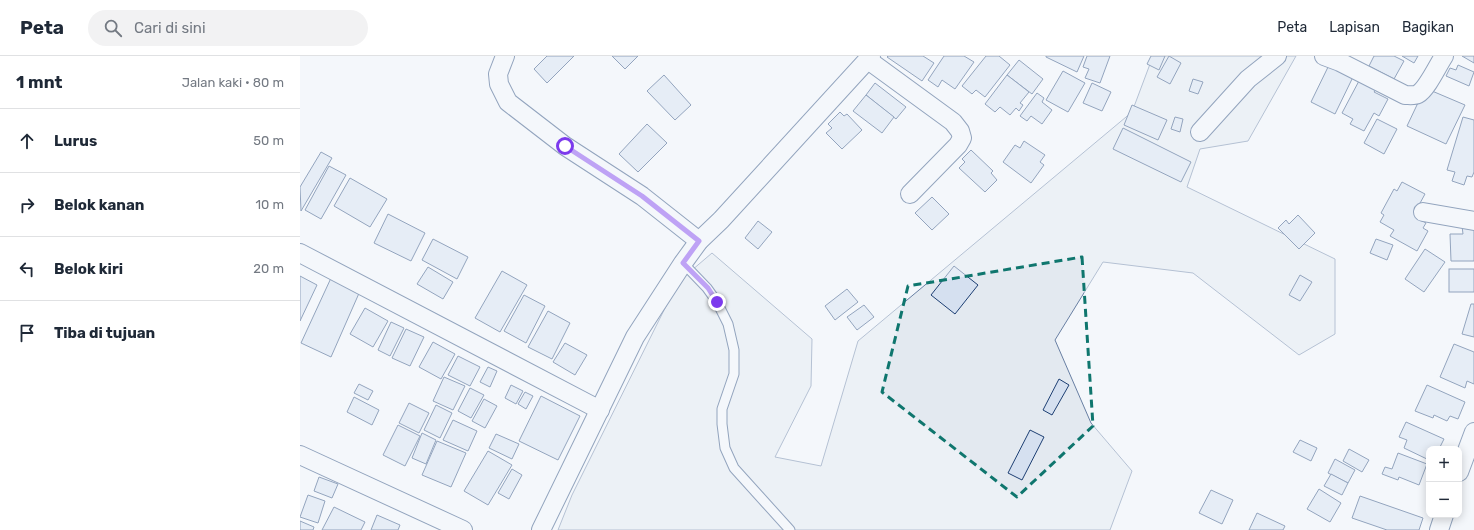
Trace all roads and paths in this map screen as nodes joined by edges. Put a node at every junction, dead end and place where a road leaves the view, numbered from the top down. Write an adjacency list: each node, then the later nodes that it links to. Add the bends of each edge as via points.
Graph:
1 (505, 56): 10 (street, via 498,74 499,84 508,102 565,146 642,196)
2 (1277, 56): 6 (street, via 1248,79)
3 (1324, 56): 4 (street, via 1411,96 1424,88)
4 (1444, 56)
5 (870, 58): 7 (street, via 953,122 960,131 962,138 958,145); 10 (street)
6 (1200, 132)
7 (910, 194)
8 (1423, 212): 9 (street)
9 (1474, 221)
10 (699, 241): 12 (street)
11 (300, 253): 13 (street)
12 (683, 263): 13 (street, via 635,337); 20 (lane, via 708,288 717,302 728,324 734,350 734,374 722,410 725,448 734,468)
13 (600, 410): 19 (street)
14 (1474, 432): 16 (street)
15 (300, 455): 18 (street)
16 (1462, 464)
17 (1443, 518): 21 (street)
18 (463, 530)
19 (540, 530)
20 (790, 530)
21 (1439, 530)

